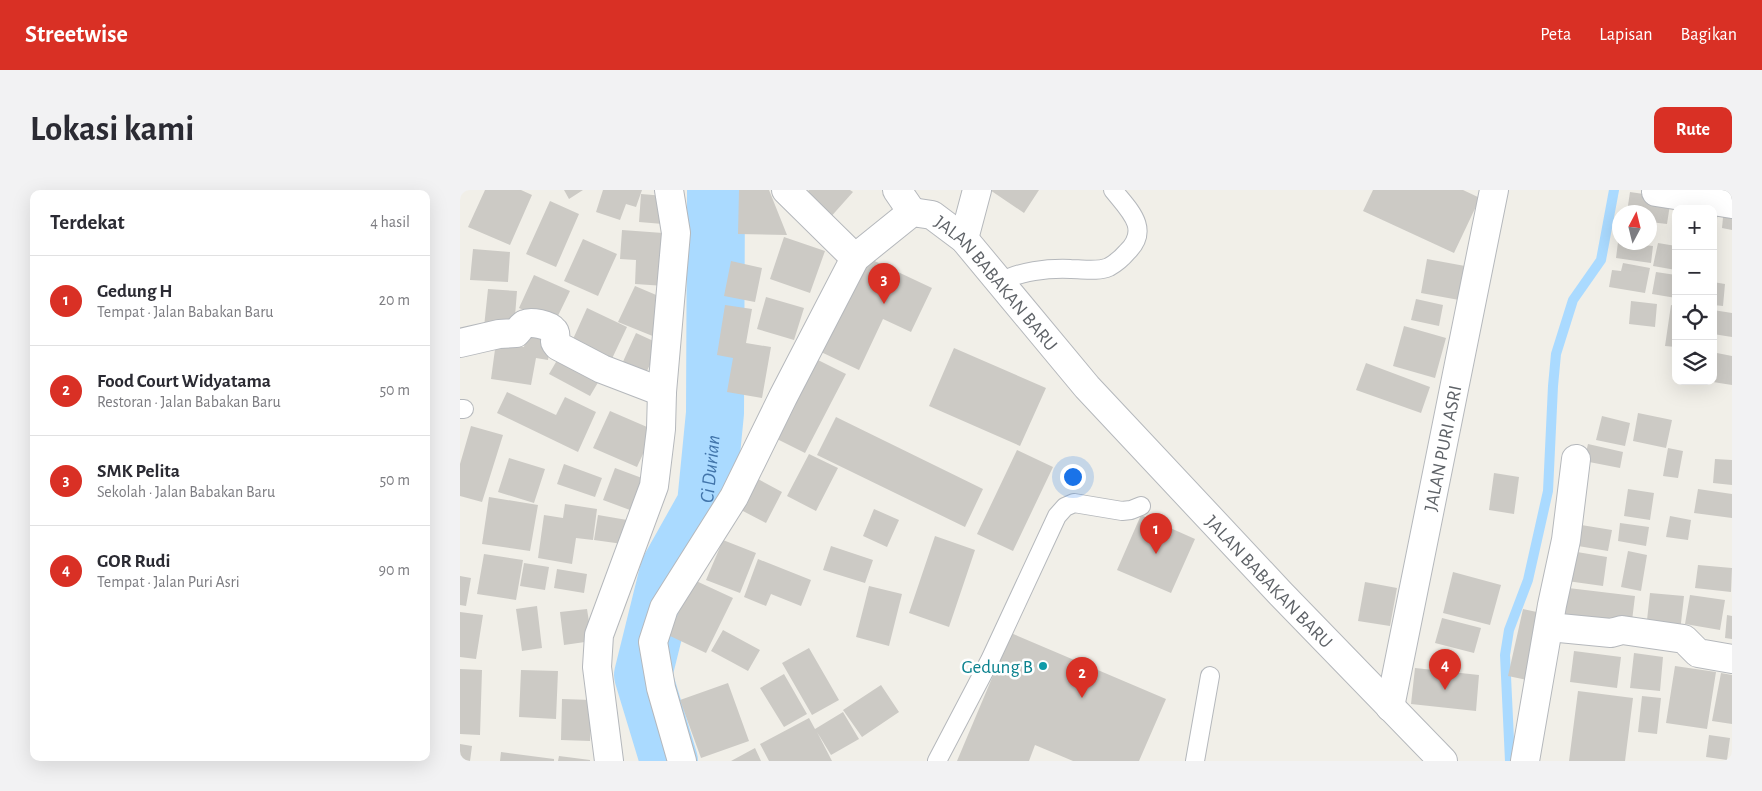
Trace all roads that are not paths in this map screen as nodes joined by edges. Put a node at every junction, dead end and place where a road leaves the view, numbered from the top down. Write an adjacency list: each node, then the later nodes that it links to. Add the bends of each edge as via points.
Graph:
1 (669, 190): 13 (street, via 676,233)
2 (786, 190): 10 (street)
3 (977, 190): 9 (street)
4 (1113, 190): 11 (lane, via 1138,225 1138,236 1120,259 1108,268 1046,270 1008,277)
5 (1494, 190): 19 (street, JALAN PURI ASRI)
6 (1656, 192): 8 (street)
7 (904, 201): 9 (street, JALAN BABAKAN BARU, via 932,215); 10 (street, JALAN BABAKAN BARU)
8 (1732, 204)
9 (964, 240): 11 (street, JALAN BABAKAN BARU)
10 (855, 258): 21 (street, JALAN BABAKAN BARU, via 734,497 664,608 653,642 661,688)
11 (1000, 283): 19 (street, JALAN BABAKAN BARU, via 1087,387)
12 (460, 343): 13 (street, via 516,333 528,322 547,326 556,334 558,346 602,369)
13 (662, 392): 20 (street, via 654,486 599,635 597,667)
14 (1576, 459): 16 (street, via 1566,540)
15 (1141, 506): 22 (lane, via 1122,511 1074,503 1065,507)
16 (1549, 627): 17 (street, via 1611,633 1622,630 1684,639 1698,653); 25 (street)
17 (1732, 658)
18 (1210, 676): 23 (lane)
19 (1390, 707): 24 (street, JALAN BABAKAN BARU)
20 (609, 761)
21 (682, 761)
22 (937, 761)
23 (1195, 761)
24 (1443, 761)
25 (1525, 761)

